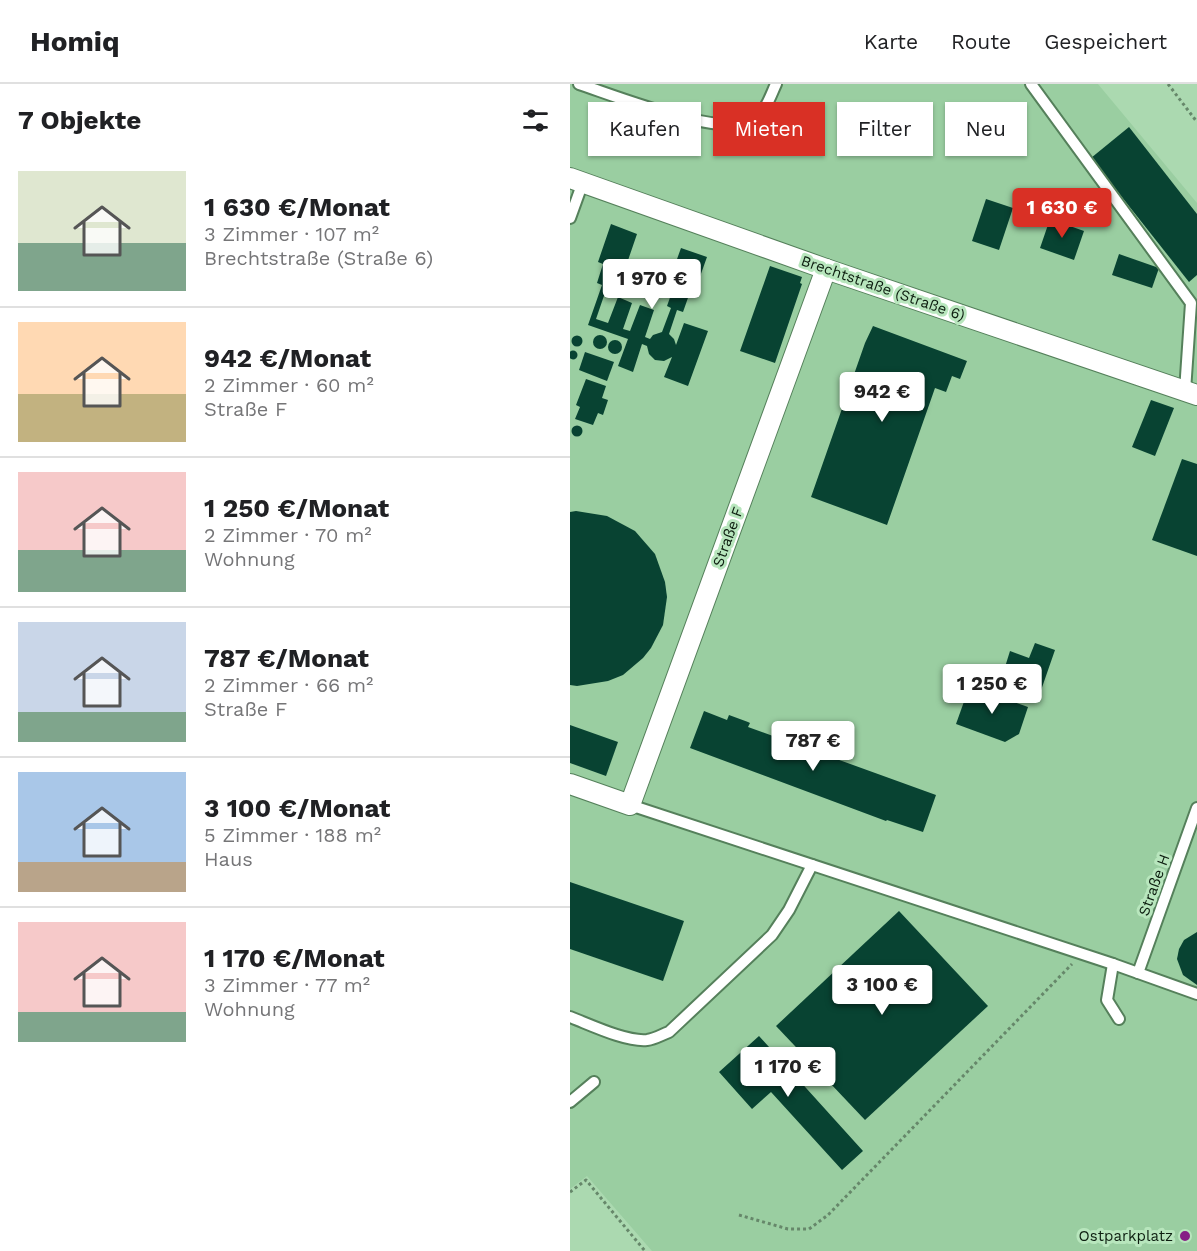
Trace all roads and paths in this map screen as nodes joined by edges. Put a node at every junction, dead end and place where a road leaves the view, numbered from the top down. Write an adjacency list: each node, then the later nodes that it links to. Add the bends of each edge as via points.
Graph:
1 (579, 84): 2 (lane, via 696,122 733,125 753,120 766,107)
2 (776, 84)
3 (1031, 84): 9 (lane, via 1191,303)
4 (1168, 84): 5 (path)
5 (1197, 122)
6 (576, 180): 7 (lane); 8 (street, Brechtstraße (Straße 6))
7 (570, 218)
8 (826, 269): 9 (street, Brechtstraße (Straße 6)); 11 (street, Straße F)
9 (1191, 393)
10 (570, 784): 11 (street)
11 (630, 805): 13 (lane)
12 (1197, 808): 16 (lane, Straße H)
13 (812, 865): 14 (lane); 18 (lane, via 772,935 669,1032 644,1041)
14 (1082, 954): 15 (lane); 23 (path, via 828,1215 809,1229 788,1229)
15 (1113, 964): 16 (lane); 19 (lane, via 1107,1000)
16 (1138, 973): 17 (lane)
17 (1197, 994)
18 (570, 1017)
19 (1119, 1019)
20 (594, 1082): 21 (lane)
21 (570, 1102)
22 (570, 1192): 24 (path, via 586,1180)
23 (739, 1215)
24 (645, 1251)

